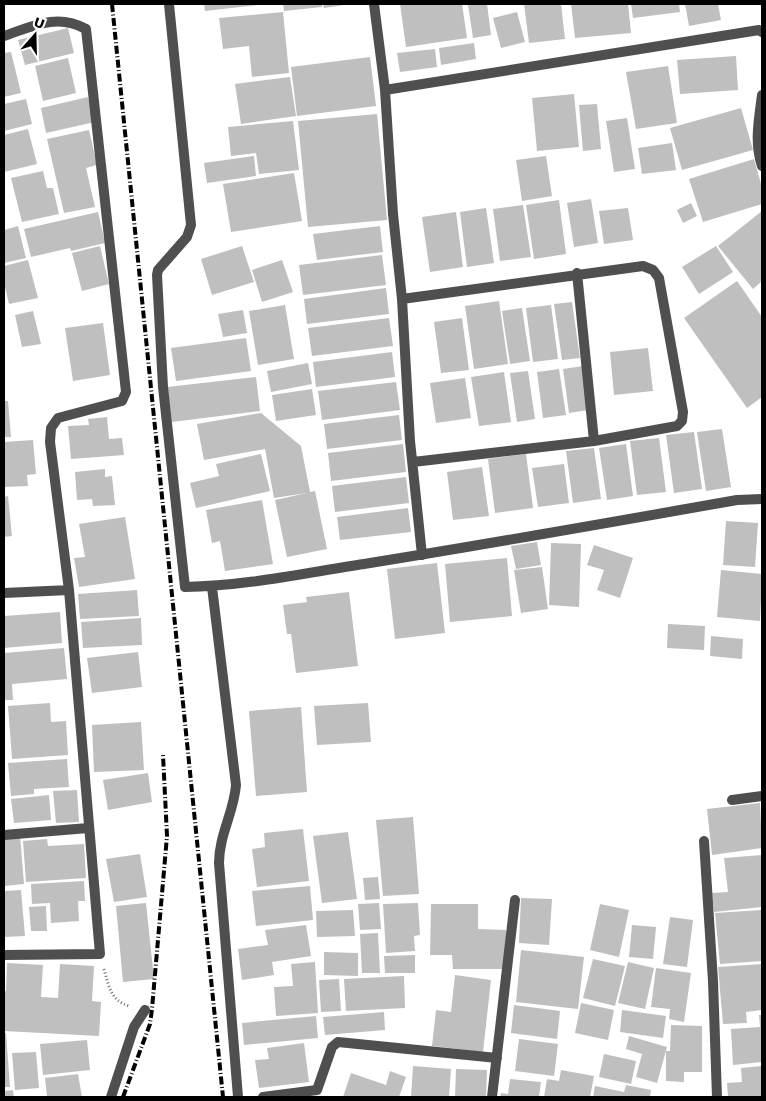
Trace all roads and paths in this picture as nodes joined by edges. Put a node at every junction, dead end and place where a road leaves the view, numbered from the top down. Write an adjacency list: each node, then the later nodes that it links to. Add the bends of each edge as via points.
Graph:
1 (169, 4): 14 (street, via 191,226 187,237 157,272 164,387 185,587)
2 (374, 4): 5 (street)
3 (762, 32): 5 (street)
4 (4, 36): 15 (street, via 46,21 73,22 86,29 126,392 122,400 58,418 51,428 50,442)
5 (385, 90): 9 (street)
6 (762, 95): 7 (street, via 757,139)
7 (762, 166)
8 (577, 273): 9 (street); 10 (street); 10 (street, via 644,266 653,270 659,278 683,412 682,421 676,426)
9 (402, 299): 11 (street)
10 (594, 441): 11 (street)
11 (413, 462): 13 (street)
12 (762, 499): 13 (street, via 737,500)
13 (422, 555): 14 (street)
14 (212, 586): 28 (street, via 236,785 236,797 220,841 219,863)
15 (69, 590): 16 (street); 19 (street)
16 (4, 593)
17 (762, 796): 18 (street)
18 (732, 800)
19 (88, 828): 20 (street); 23 (street)
20 (4, 835)
21 (704, 841): 31 (street)
22 (515, 900): 26 (street)
23 (100, 954): 24 (street); 25 (path, via 112,997 121,1004)
24 (4, 955)
25 (145, 1010): 27 (street, via 134,1027)
26 (496, 1058): 29 (street, via 338,1042 332,1047 317,1090); 30 (street)
27 (111, 1097)
28 (238, 1097)
29 (263, 1097)
30 (492, 1097)
31 (717, 1097)

